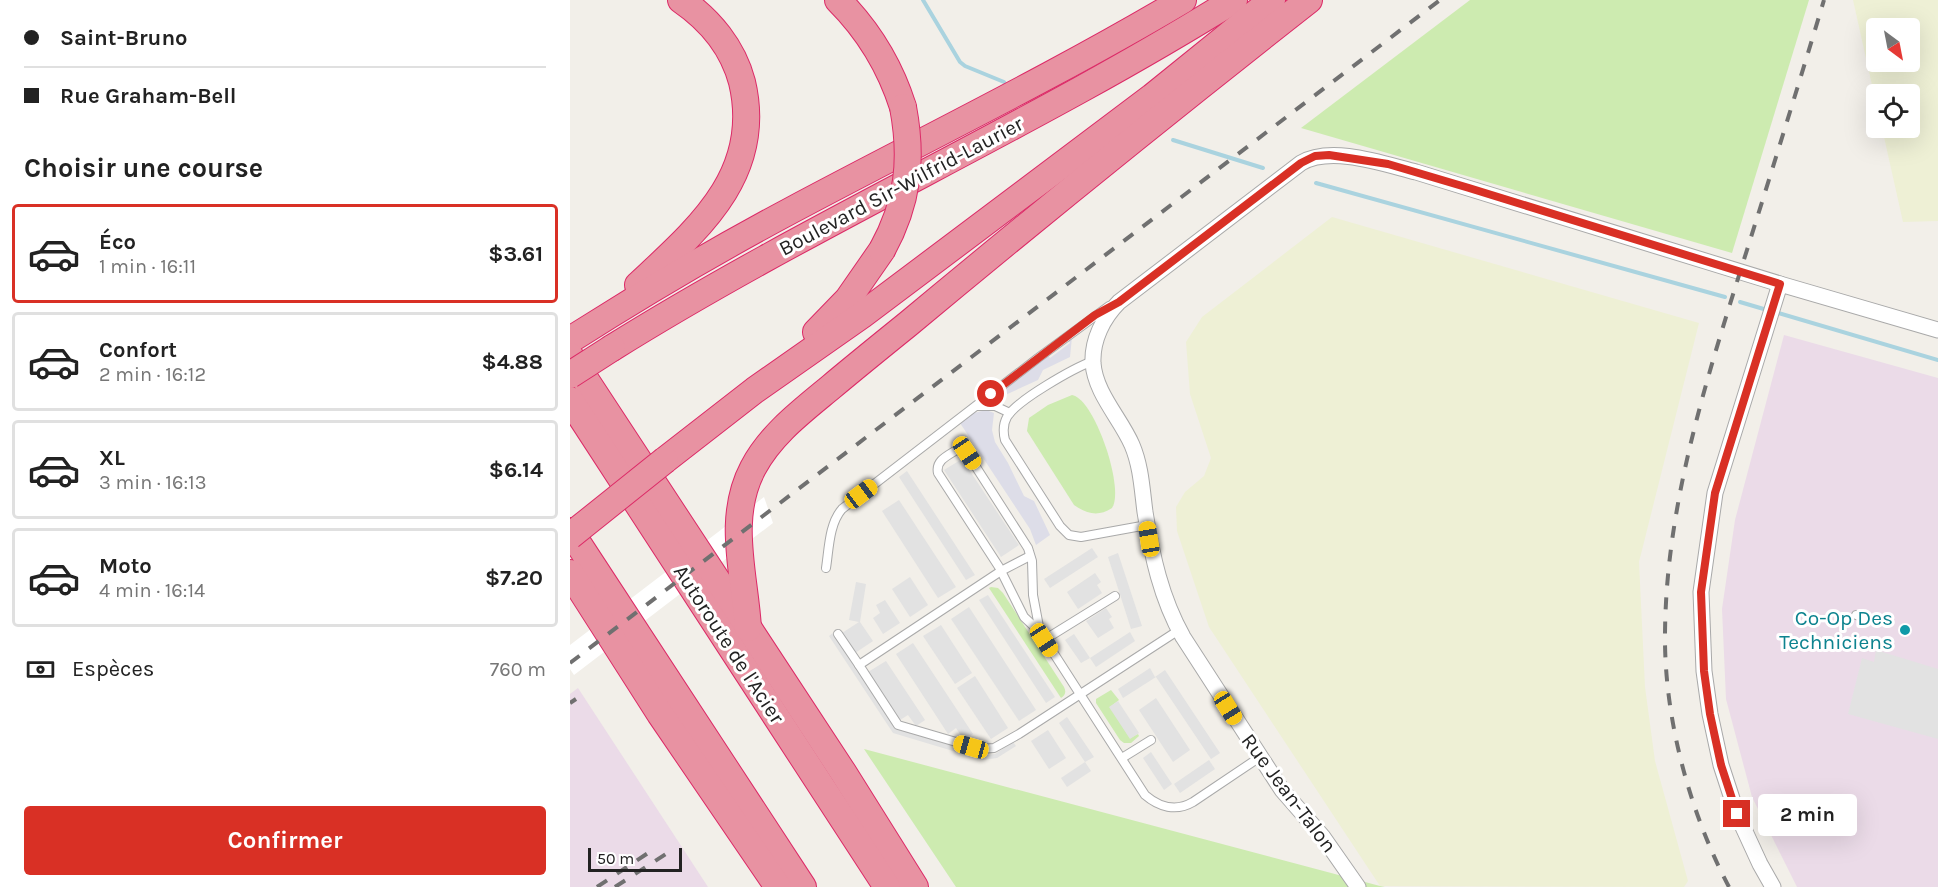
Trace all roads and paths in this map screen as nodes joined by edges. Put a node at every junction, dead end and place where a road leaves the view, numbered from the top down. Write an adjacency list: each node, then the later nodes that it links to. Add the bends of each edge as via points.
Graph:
1 (681, 0): 9 (highway, via 711,24 737,67 747,110 742,152 731,182 700,225)
2 (838, 0): 15 (highway, bridge, via 877,47 889,70 903,107 909,148 907,178 900,208 882,250 858,287)
3 (1183, 0): 9 (highway, Boulevard Sir-Wilfrid-Laurier, via 1046,77 757,228)
4 (1234, 0): 14 (highway, Boulevard Sir-Wilfrid-Laurier, bridge, via 1078,92 765,257)
5 (1272, 0): 15 (highway, via 1161,90 862,315)
6 (1309, 0): 30 (highway, via 1096,168 776,436 753,469 740,508 739,548)
7 (1780, 284): 8 (street, Rue Jean-Talon, via 1416,172 1323,155 1301,163); 10 (street, Rue Jean-Talon); 45 (street, via 1715,493 1701,592 1704,671 1721,765 1737,814)
8 (1119, 302): 13 (street, Rue Jean-Talon, via 1097,335); 17 (lane, via 1095,315)
9 (596, 324): 11 (highway, Boulevard Sir-Wilfrid-Laurier)
10 (1938, 330)
11 (570, 340)
12 (570, 356): 30 (highway)
13 (1093, 361): 18 (lane, via 1063,375); 19 (street, Rue Jean-Talon, via 1100,386 1137,458)
14 (570, 375)
15 (755, 390): 21 (highway, bridge)
16 (570, 400): 42 (highway, Autoroute de l'Acier)
17 (975, 406): 18 (lane, via 990,405); 23 (lane, via 840,512 833,524)
18 (1010, 413): 19 (lane, via 1003,428 1005,440 1065,532 1081,537)
19 (1147, 525): 31 (street, Rue Jean-Talon, via 1161,589)
20 (570, 531): 41 (highway)
21 (570, 536)
22 (1030, 556): 24 (lane); 24 (lane, via 1024,540 967,453 958,449 938,463 938,473); 33 (lane)
23 (826, 568)
24 (1002, 571): 33 (lane, via 1024,617); 34 (lane)
25 (570, 573): 36 (highway)
26 (1115, 596): 33 (lane)
27 (570, 599): 36 (highway)
28 (1856, 615): 29 (lane)
29 (1875, 621)
30 (748, 628): 43 (highway)
31 (1179, 630): 35 (lane); 38 (street, Rue Jean-Talon)
32 (838, 634): 34 (lane)
33 (1042, 636): 35 (lane)
34 (859, 665): 35 (lane, via 898,725 980,749 1010,740)
35 (1080, 695): 39 (lane)
36 (660, 714): 40 (highway)
37 (1151, 740): 39 (lane)
38 (1260, 757): 39 (lane, via 1188,805 1173,808 1149,798); 44 (street, Rue Jean-Talon)
39 (1122, 759)
40 (778, 887)
41 (803, 887)
42 (888, 887)
43 (915, 887)
44 (1358, 887)
45 (1773, 887)

